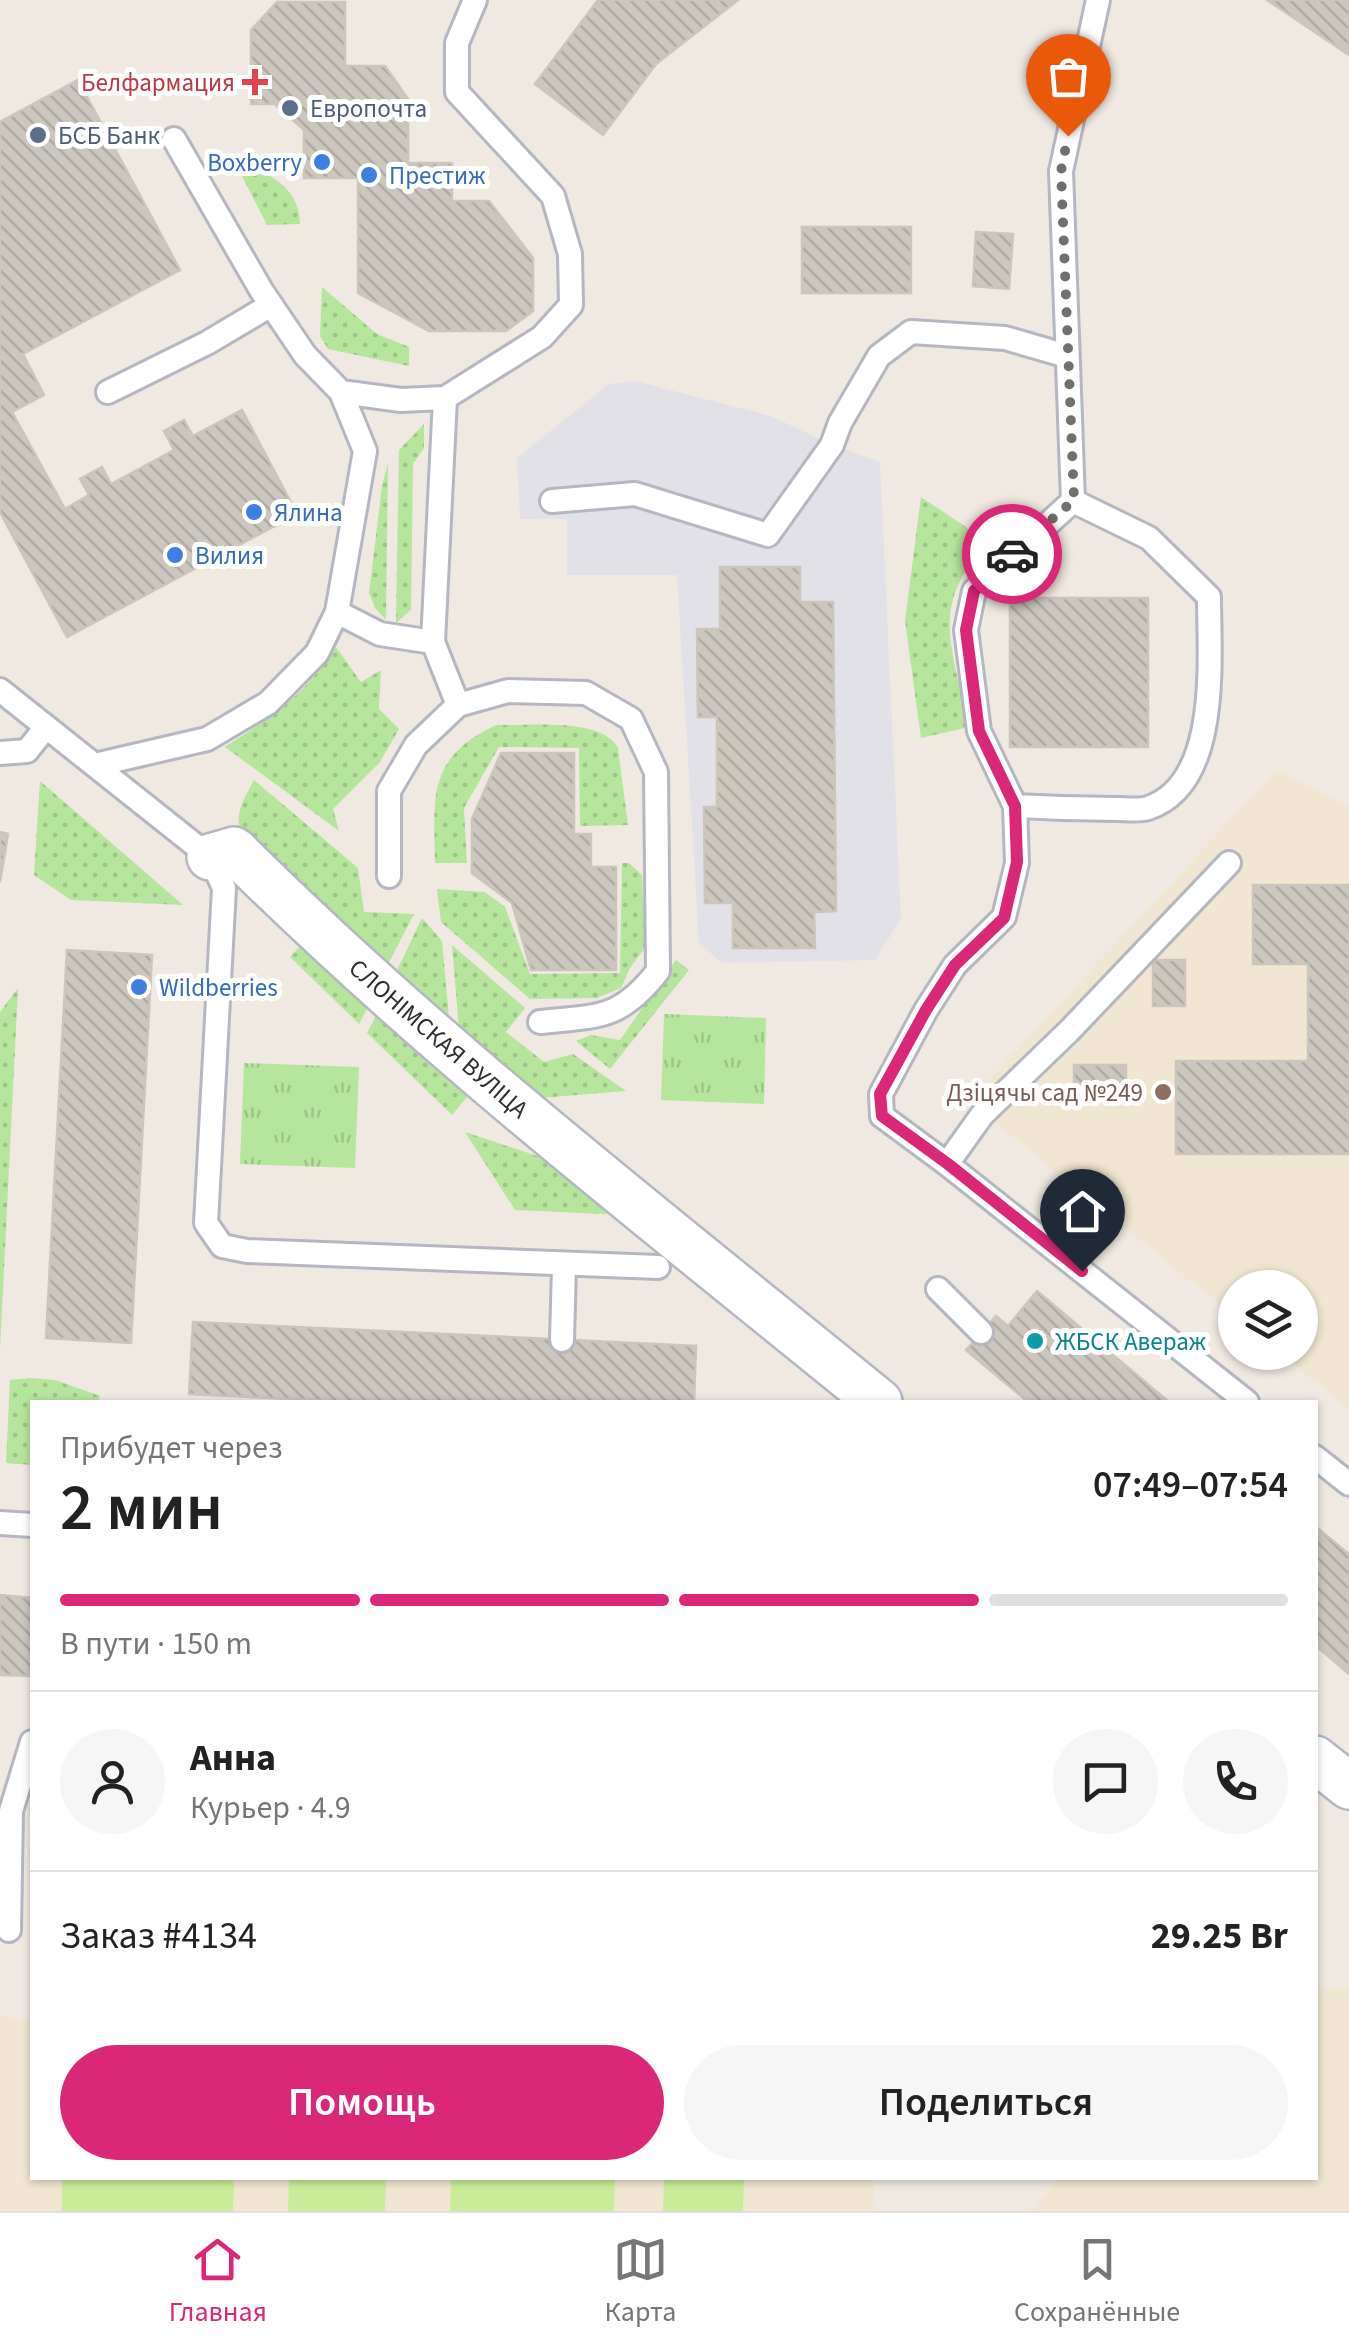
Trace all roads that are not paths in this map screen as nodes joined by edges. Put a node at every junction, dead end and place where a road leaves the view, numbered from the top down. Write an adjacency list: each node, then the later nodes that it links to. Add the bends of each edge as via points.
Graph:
1 (475, 0): 8 (lane, via 457,43 457,92 553,196 570,254 571,305 542,337)
2 (1098, 0): 5 (lane, via 1061,171)
3 (174, 139): 4 (lane)
4 (270, 304): 6 (lane); 7 (lane)
5 (1067, 356): 9 (lane); 10 (lane, via 1006,338 911,332 879,356 832,445 768,535 636,494)
6 (108, 392)
7 (340, 392): 8 (lane); 11 (lane, via 365,451)
8 (444, 398): 12 (lane)
9 (1074, 500): 18 (lane, via 974,591 966,630 979,731); 18 (lane, via 1148,538 1210,597 1208,696 1199,751 1181,788 1147,808)
10 (552, 501)
11 (336, 612): 12 (lane, via 380,634); 17 (lane, via 317,653 268,703 207,740)
12 (433, 642): 14 (lane)
13 (0, 690): 15 (lane, СЛОНІМСКАЯ ВУЛІЦА)
14 (458, 705): 21 (lane, via 416,746 389,791); 22 (lane, via 508,691 586,693 631,719 656,772 658,971 642,993 610,1015)
15 (46, 727): 16 (lane, via 27,751); 17 (lane, СЛОНІМСКАЯ ВУЛІЦА)
16 (0, 753)
17 (95, 765): 19 (lane, СЛОНІМСКАЯ ВУЛІЦА)
18 (1015, 806): 23 (lane, via 1017,862 1004,918 955,965 880,1094 882,1116)
19 (210, 856): 24 (lane, via 224,888 206,1222 222,1246); 29 (street, СЛОНІМСКАЯ ВУЛІЦА, via 234,850 312,928 516,1106)
20 (1229, 862): 23 (lane, via 982,1115)
21 (389, 876)
22 (540, 1022)
23 (948, 1164): 30 (lane)
24 (564, 1266): 25 (lane); 28 (lane)
25 (658, 1267)
26 (938, 1290): 27 (lane)
27 (982, 1332)
28 (562, 1340)
29 (877, 1400)
30 (1243, 1400)
31 (1318, 1459): 32 (lane)
32 (1349, 1484)
33 (0, 1523): 34 (lane)
34 (30, 1524)
35 (30, 1749): 38 (lane, via 11,1811)
36 (1318, 1760): 37 (street)
37 (1349, 1786)
38 (9, 1930)

